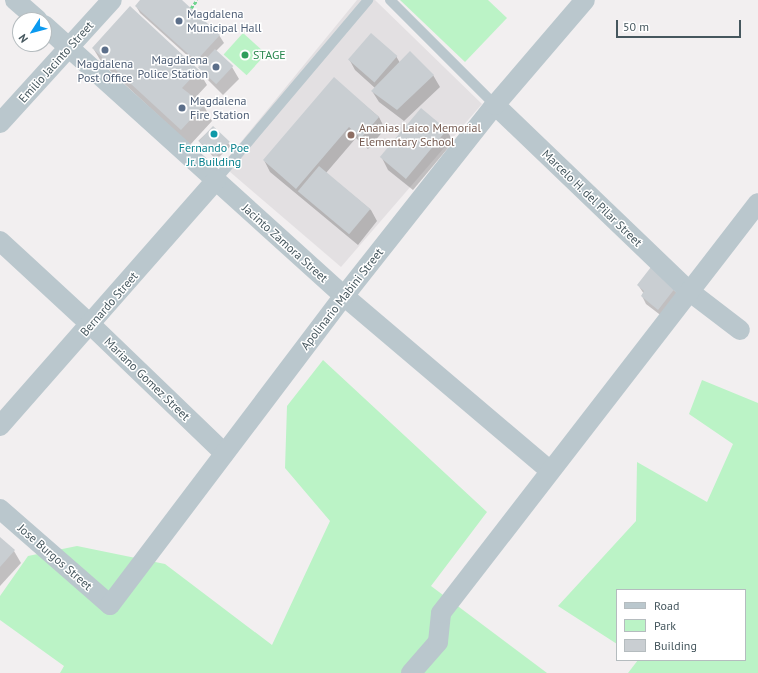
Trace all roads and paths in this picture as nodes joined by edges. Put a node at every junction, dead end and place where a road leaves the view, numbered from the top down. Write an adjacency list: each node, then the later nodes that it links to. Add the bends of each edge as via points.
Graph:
1 (15, 0): 8 (street)
2 (112, 0): 10 (street, Emilio Jacinto Street)
3 (198, 0): 7 (path)
4 (368, 0): 13 (lane)
5 (390, 0): 11 (lane)
6 (585, 0): 11 (street, Apolinario Mabini Street)
7 (191, 8)
8 (29, 12)
9 (52, 32): 10 (street, Jacinto Zamora Street)
10 (70, 47): 12 (street, Emilio Jacinto Street); 13 (street, Jacinto Zamora Street)
11 (495, 105): 16 (street, Marcelo H. del Pilar Street); 17 (street, Apolinario Mabini Street)
12 (0, 123)
13 (216, 180): 17 (street, Jacinto Zamora Street); 18 (street, Bernardo Street)
14 (758, 203): 16 (street)
15 (0, 240): 18 (street, Mariano Gomez Street)
16 (689, 291): 19 (street, Marcelo H. del Pilar Street); 22 (street)
17 (344, 296): 21 (street, Apolinario Mabini Street); 22 (street, Jacinto Zamora Street)
18 (91, 324): 20 (street, Bernardo Street); 21 (street, Mariano Gomez Street)
19 (740, 330)
20 (0, 426)
21 (224, 453): 24 (street, Apolinario Mabini Street)
22 (550, 471): 25 (street, via 441,613 438,642)
23 (0, 510): 24 (street, Jose Burgos Street)
24 (110, 605)
25 (411, 673)

